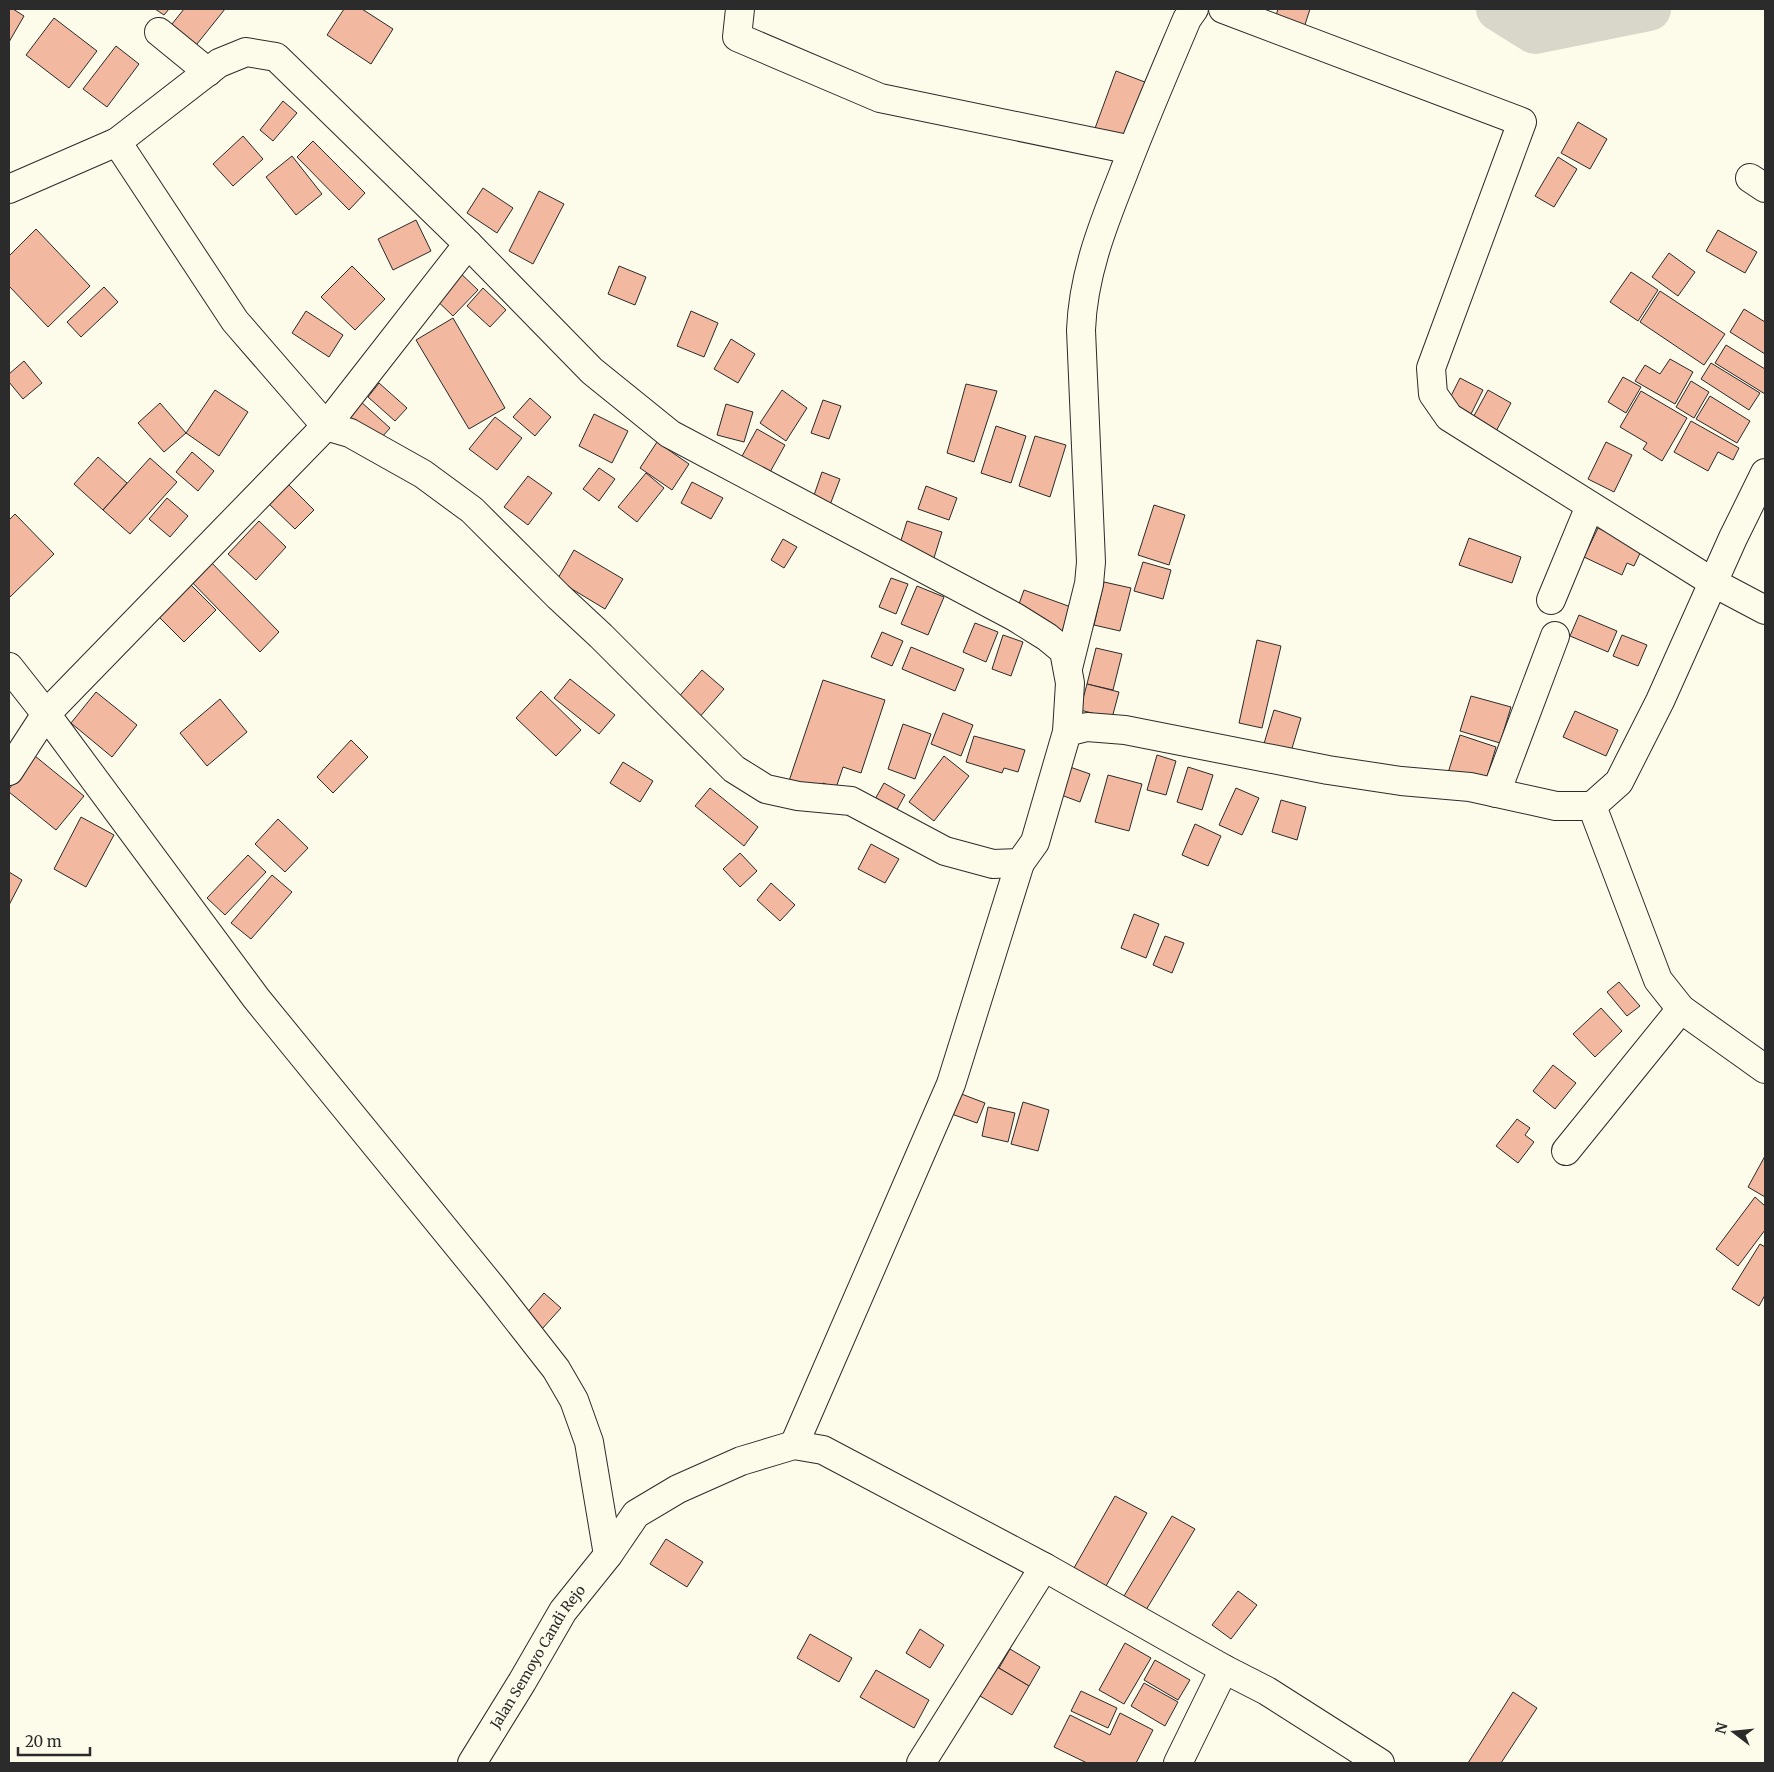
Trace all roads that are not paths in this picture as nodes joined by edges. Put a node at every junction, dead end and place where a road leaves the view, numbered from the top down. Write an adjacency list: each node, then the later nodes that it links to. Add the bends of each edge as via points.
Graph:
1 (740, 9): 7 (street, via 737,37 880,98)
2 (1194, 9): 7 (street)
3 (1223, 9): 12 (street, via 1522,122 1431,368 1433,394 1449,417)
4 (159, 32): 5 (street)
5 (208, 72): 6 (street); 9 (street, via 219,63 246,52 276,57)
6 (117, 142): 8 (street); 10 (street, via 235,321)
7 (1132, 150): 18 (street, via 1100,234 1087,277 1082,311 1091,562)
8 (9, 189)
9 (468, 244): 10 (street); 18 (street, via 592,371 670,434 1015,617 1064,651)
10 (326, 426): 19 (street); 24 (street, via 350,433 422,474 472,510 734,769 766,789 851,801 945,851 993,864)
11 (1765, 473): 13 (street)
12 (1590, 506): 13 (street); 14 (street)
13 (1714, 583): 15 (street); 23 (street, via 1619,782)
14 (1552, 600)
15 (1765, 610)
16 (1555, 636): 22 (street)
17 (9, 667): 19 (street)
18 (1068, 668): 20 (street)
19 (46, 714): 21 (street); 29 (street, via 256,998 556,1369 574,1400 589,1442)
20 (1067, 732): 22 (street, via 1087,727 1125,730 1328,770); 24 (street, via 1035,842)
21 (9, 771)
22 (1496, 793): 23 (street, via 1556,806)
23 (1592, 806): 25 (street, via 1658,980)
24 (1020, 863): 28 (street, via 951,1084)
25 (1681, 1009): 26 (street); 27 (street)
26 (1765, 1069)
27 (1566, 1151)
28 (794, 1446): 29 (street, Jalan Semoyo Candi Rejo, via 741,1461 678,1489 636,1514); 30 (street, via 823,1450)
29 (608, 1554): 32 (street, Jalan Semoyo Candi Rejo, via 563,1611)
30 (1044, 1567): 31 (street); 33 (street)
31 (1224, 1669): 34 (street); 35 (street, via 1267,1691)
32 (472, 1763)
33 (922, 1763)
34 (1178, 1763)
35 (1380, 1763)

